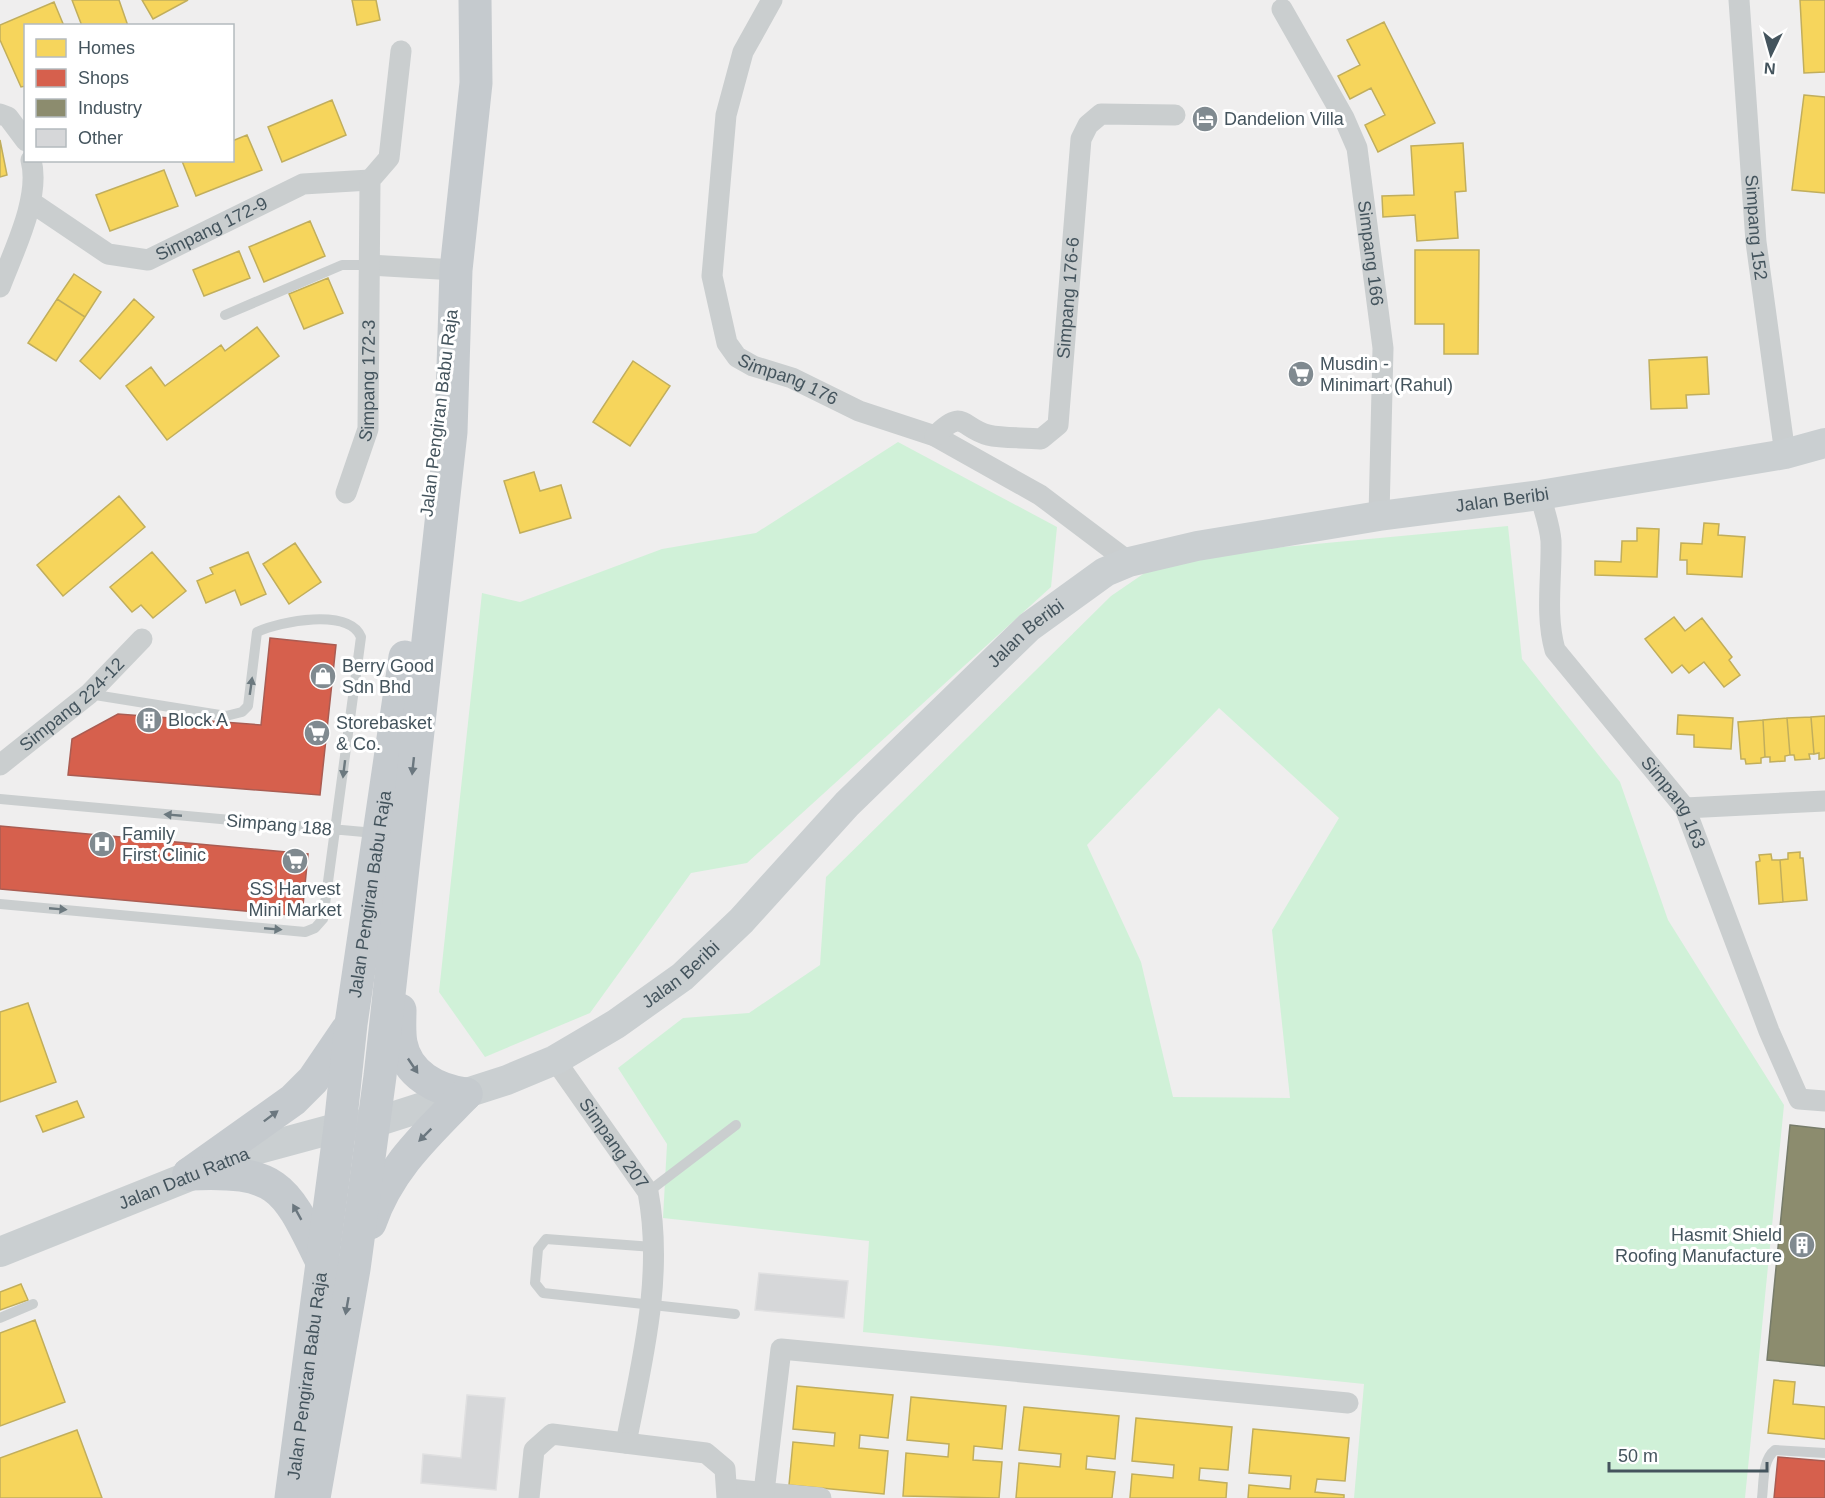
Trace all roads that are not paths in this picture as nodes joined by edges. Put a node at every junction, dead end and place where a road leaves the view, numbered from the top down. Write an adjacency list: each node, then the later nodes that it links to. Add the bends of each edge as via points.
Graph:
1 (475, 0): 13 (main road, Jalan Pengiran Babu Raja, via 476,83)
2 (772, 0): 16 (street, Simpang 176, via 743,52 726,115 712,276 727,343 737,357 753,366 792,378 858,411)
3 (1739, 0): 18 (street, Simpang 152, via 1756,242)
4 (1282, 9): 21 (street, Simpang 166, via 1357,148 1383,348)
5 (401, 51): 10 (street, via 389,158)
6 (0, 114): 8 (street, via 8,117)
7 (1175, 115): 16 (street, Simpang 176-6, via 1101,114 1088,125 1081,139 1058,425 1041,438 988,435 964,421 948,423)
8 (24, 138)
9 (32, 162): 11 (street)
10 (370, 180): 11 (street, Simpang 172-9, via 303,184 148,260 108,254); 12 (street, Simpang 172-3)
11 (31, 202): 14 (street)
12 (369, 265): 13 (street); 15 (lane, via 342,265); 19 (street, Simpang 172-3, via 368,429)
13 (455, 280): 30 (main road, Jalan Pengiran Babu Raja, via 416,590); 32 (main road, Jalan Pengiran Babu Raja, one-way to 32, via 451,432)
14 (0, 287)
15 (225, 315)
16 (935, 436): 22 (street, Simpang 176, via 1040,495)
17 (1825, 443): 18 (main road, Jalan Beribi)
18 (1785, 454): 20 (main road, Jalan Beribi)
19 (346, 493)
20 (1540, 495): 21 (main road, Jalan Beribi); 28 (street, Simpang 163, via 1551,540 1549,602 1555,650)
21 (1379, 516): 22 (main road, Jalan Beribi, via 1197,546)
22 (1129, 562): 34 (main road, Jalan Beribi, via 1105,572 1029,627 847,804 742,920 682,977 616,1024)
23 (142, 639): 24 (street, Simpang 224-12)
24 (89, 694): 25 (street, Simpang 224-12); 29 (lane, one-way to 29, via 226,716 242,712 248,706 257,632 322,619 350,623 361,637)
25 (0, 765)
26 (0, 799): 29 (lane, Simpang 188, one-way to 26)
27 (1825, 801): 28 (street)
28 (1685, 808): 36 (street, Simpang 163, via 1799,1100)
29 (336, 830): 30 (lane, Simpang 188); 31 (lane, one-way to 29, via 305,932 323,919)
30 (378, 834): 33 (main road, Jalan Pengiran Babu Raja)
31 (0, 904)
32 (398, 906): 35 (main road, one-way to 35, via 401,1044 417,1073 433,1085); 37 (main road, Jalan Pengiran Babu Raja)
33 (351, 1024): 39 (main road, Jalan Pengiran Babu Raja); 40 (main road, one-way to 33, via 293,1100 313,1080)
34 (555, 1060): 35 (main road, Jalan Beribi); 41 (street, Simpang 207)
35 (466, 1094): 37 (main road, Jalan Beribi); 44 (main road, one-way to 44, via 407,1154)
36 (1825, 1101)
37 (373, 1123): 39 (main road, Jalan Datu Ratna); 44 (main road, Jalan Pengiran Babu Raja)
38 (736, 1125): 41 (lane)
39 (340, 1127): 40 (main road, Jalan Datu Ratna, via 255,1150); 44 (main road, Jalan Pengiran Babu Raja)
40 (189, 1174): 43 (main road, Jalan Datu Ratna); 44 (main road, one-way to 40, via 292,1202 273,1187 249,1175)
41 (648, 1192): 42 (street, Simpang 207)
42 (653, 1247): 46 (street, Simpang 207); 46 (lane, via 546,1239 538,1249 535,1283 543,1293)
43 (0, 1252)
44 (338, 1267): 54 (main road, Jalan Pengiran Babu Raja); 55 (main road, Jalan Pengiran Babu Raja, one-way to 55)
45 (33, 1304): 48 (lane)
46 (652, 1305): 47 (lane); 50 (street, Simpang 207)
47 (735, 1314)
48 (0, 1318)
49 (1348, 1403): 52 (street, via 781,1349)
50 (626, 1443): 53 (street, via 706,1453 725,1469); 56 (street, via 552,1434 534,1450)
51 (1825, 1453): 58 (lane, via 1775,1450 1766,1464)
52 (764, 1492): 53 (street); 57 (street)
53 (727, 1493)
54 (291, 1498)
55 (314, 1498)
56 (529, 1498)
57 (821, 1498)
58 (1762, 1498)

